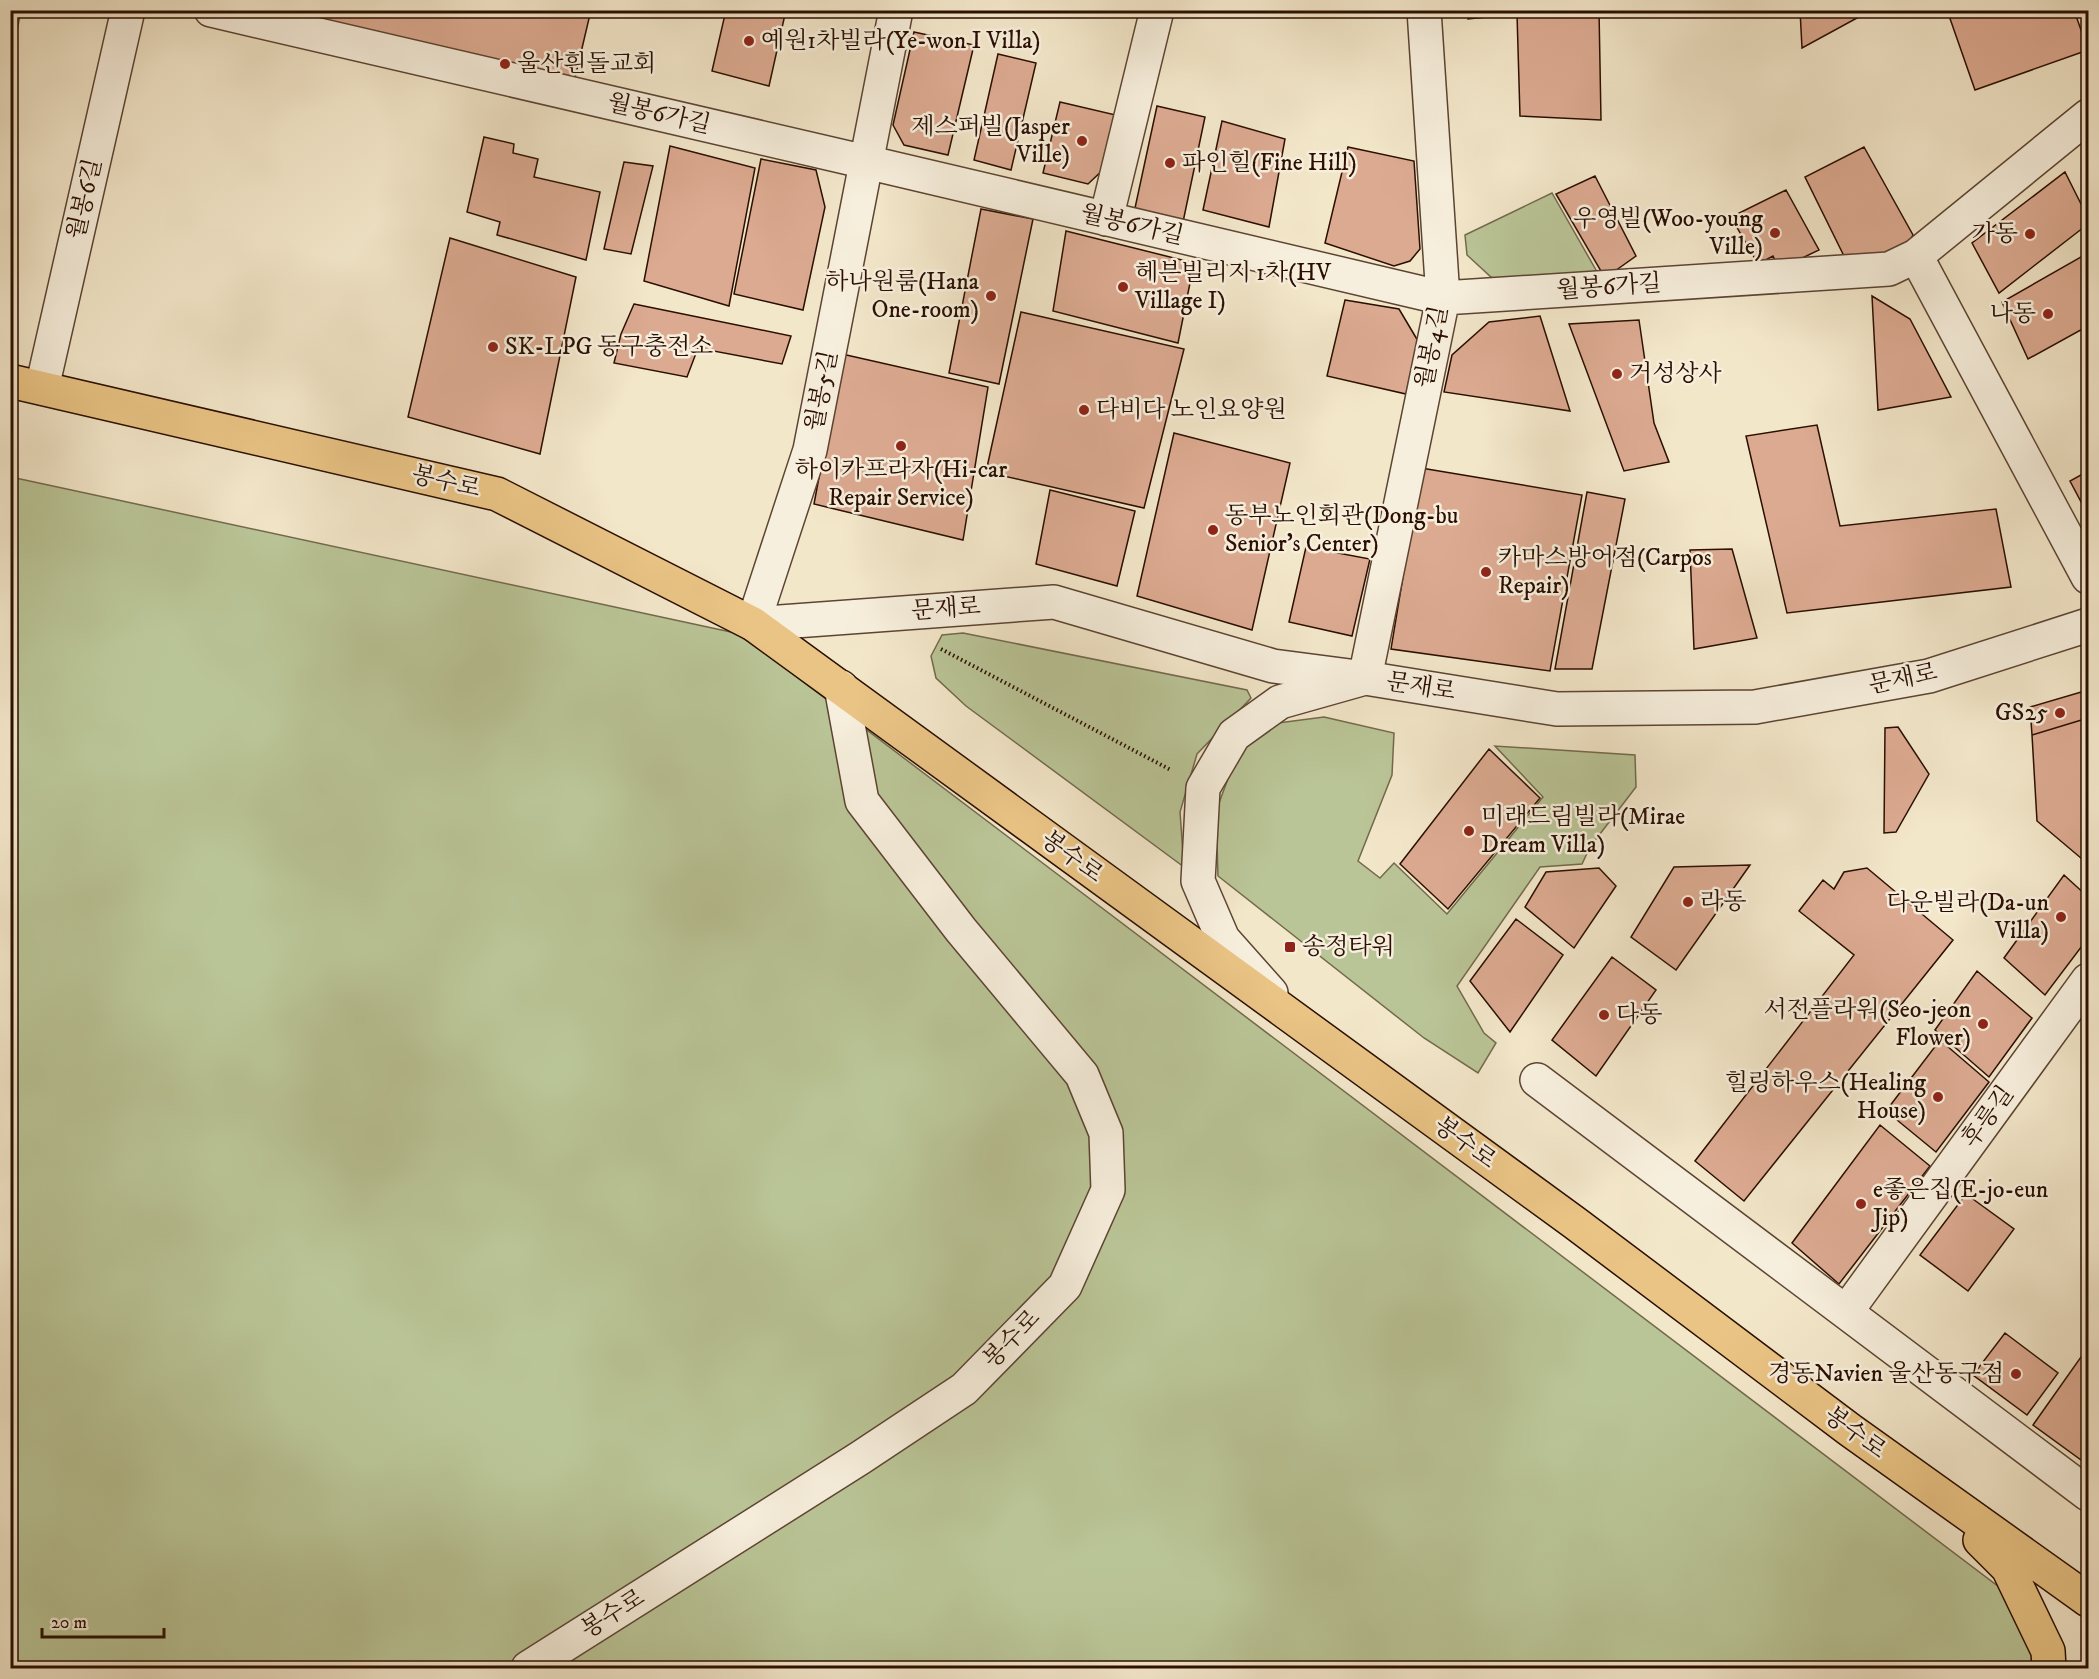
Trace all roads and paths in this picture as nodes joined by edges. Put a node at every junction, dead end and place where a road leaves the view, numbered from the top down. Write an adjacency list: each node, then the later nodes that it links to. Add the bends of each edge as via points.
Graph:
1 (128, 10): 12 (street, 월봉6길)
2 (211, 10): 7 (street, 월봉6가길)
3 (896, 10): 7 (street, 월봉5길)
4 (1157, 10): 8 (street)
5 (1424, 10): 10 (street, 월봉4길)
6 (2088, 116): 9 (street, 월봉6가길)
7 (866, 162): 8 (street, 월봉6가길); 14 (street, 월봉5길, via 810,450)
8 (1106, 219): 10 (street, 월봉6가길)
9 (1916, 256): 10 (street, 월봉6가길, via 1889,269); 13 (street)
10 (1443, 298): 17 (street, 월봉4길)
11 (10, 381): 12 (main road, 봉수로)
12 (42, 388): 14 (main road, 봉수로, via 497,494)
13 (2088, 578)
14 (753, 624): 17 (street, 문재로, via 1054,602 1273,666); 18 (main road, 봉수로)
15 (2088, 625): 17 (street, 문재로, via 1929,676 1755,706 1557,708)
16 (938, 648): 19 (path)
17 (1365, 678): 19 (street, via 1280,702 1234,735)
18 (841, 687): 21 (main road, 봉수로); 27 (street, 봉수로, via 862,801 961,930 1082,1075 1106,1133 1108,1190 1065,1286 964,1389)
19 (1203, 788): 21 (street, via 1198,881 1223,939)
20 (2083, 998): 23 (street, 후릉길)
21 (1299, 1024): 24 (main road, 봉수로)
22 (1537, 1080): 23 (street)
23 (1846, 1312): 25 (street)
24 (1922, 1481): 26 (main road, 봉수로); 28 (main road, via 2008,1568 2048,1651)
25 (2088, 1494)
26 (2088, 1600)
27 (528, 1668)
28 (2049, 1668)

